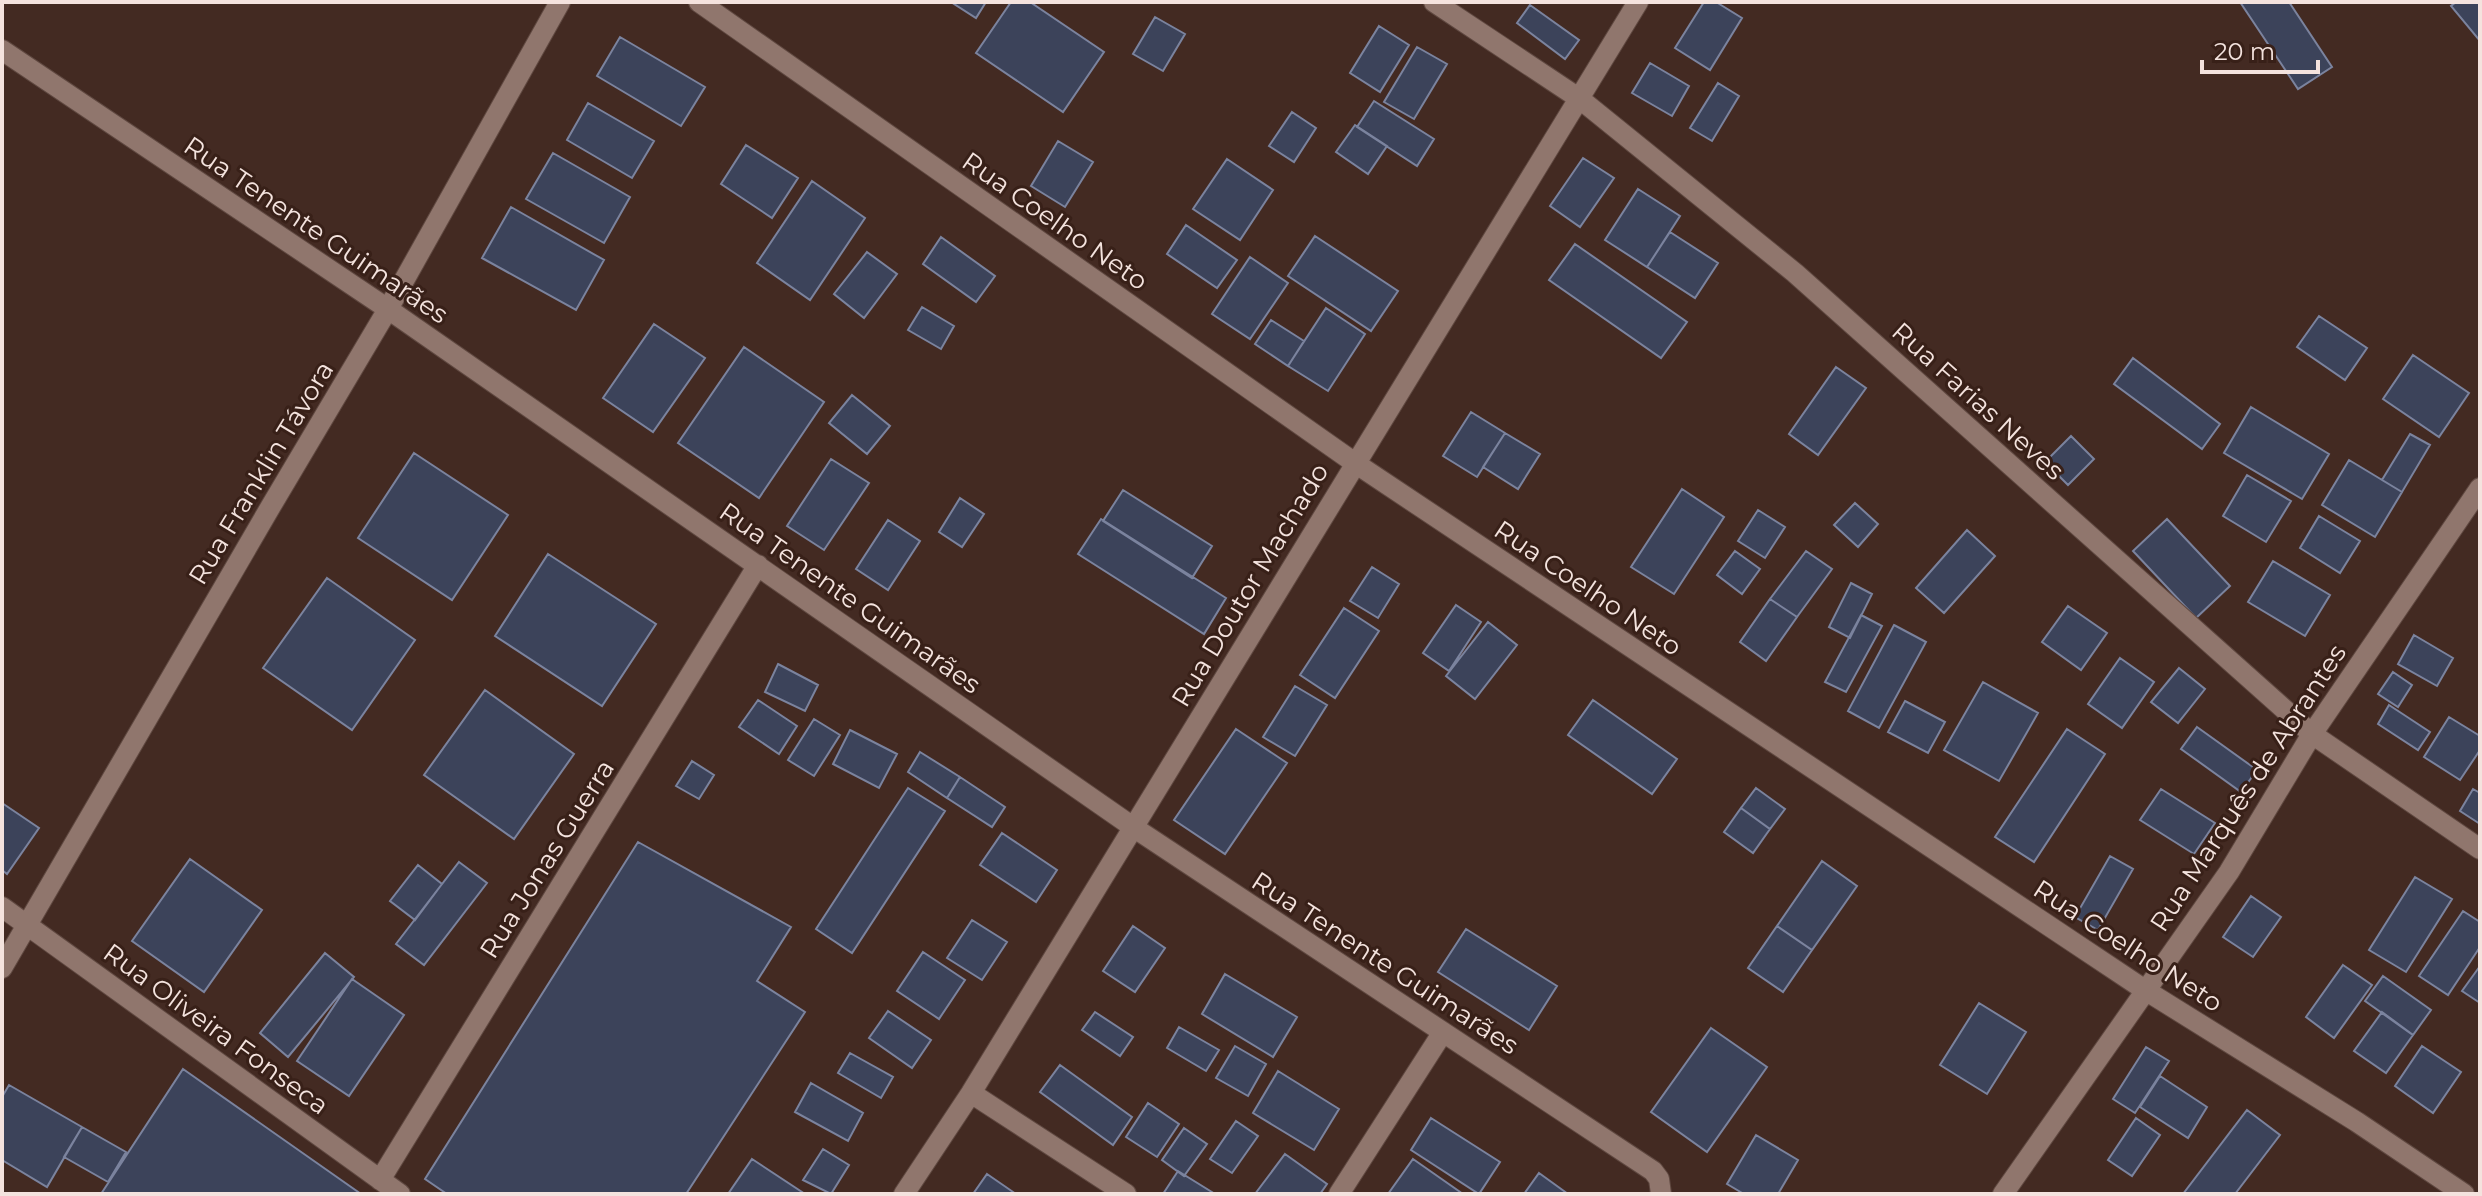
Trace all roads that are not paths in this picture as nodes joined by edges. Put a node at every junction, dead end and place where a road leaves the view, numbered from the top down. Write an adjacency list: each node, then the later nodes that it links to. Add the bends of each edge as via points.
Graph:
1 (560, 2): 7 (street, Rua Franklin Távora)
2 (699, 2): 8 (street, Rua Coelho Neto)
3 (1434, 2): 6 (street, Rua Farias Neves)
4 (1638, 2): 6 (street, Rua Doutor Machado)
5 (2, 50): 7 (street, Rua Tenente Guimarães)
6 (1580, 99): 8 (street, Rua Doutor Machado); 11 (street, Rua Farias Neves, via 1795,273)
7 (388, 309): 10 (street, Rua Tenente Guimarães); 15 (street, Rua Franklin Távora)
8 (1355, 463): 12 (street, Rua Doutor Machado); 17 (street, Rua Coelho Neto)
9 (2477, 500): 11 (street, Rua Marquês de Abrantes)
10 (758, 565): 12 (street, Rua Tenente Guimarães); 20 (street, Rua Jonas Guerra)
11 (2312, 734): 13 (street, Rua Farias Neves); 17 (street, Rua Marquês de Abrantes, via 2229,872)
12 (1133, 827): 18 (street, Rua Tenente Guimarães); 19 (street, Rua Doutor Machado)
13 (2480, 849)
14 (2, 907): 15 (street, Rua Oliveira Fonseca)
15 (27, 923): 16 (street, Rua Franklin Távora); 20 (street, Rua Oliveira Fonseca)
16 (2, 968)
17 (2145, 990): 26 (street, Rua Marquês de Abrantes); 27 (street, Rua Coelho Neto)
18 (1443, 1032): 21 (street, Rua Tenente Guimarães, via 1653,1171); 25 (street)
19 (971, 1093): 23 (street, Rua Doutor Machado); 24 (street)
20 (380, 1180): 22 (street, Rua Oliveira Fonseca)
21 (1661, 1193)
22 (400, 1194)
23 (904, 1194)
24 (1126, 1194)
25 (1339, 1194)
26 (2003, 1194)
27 (2464, 1194)

